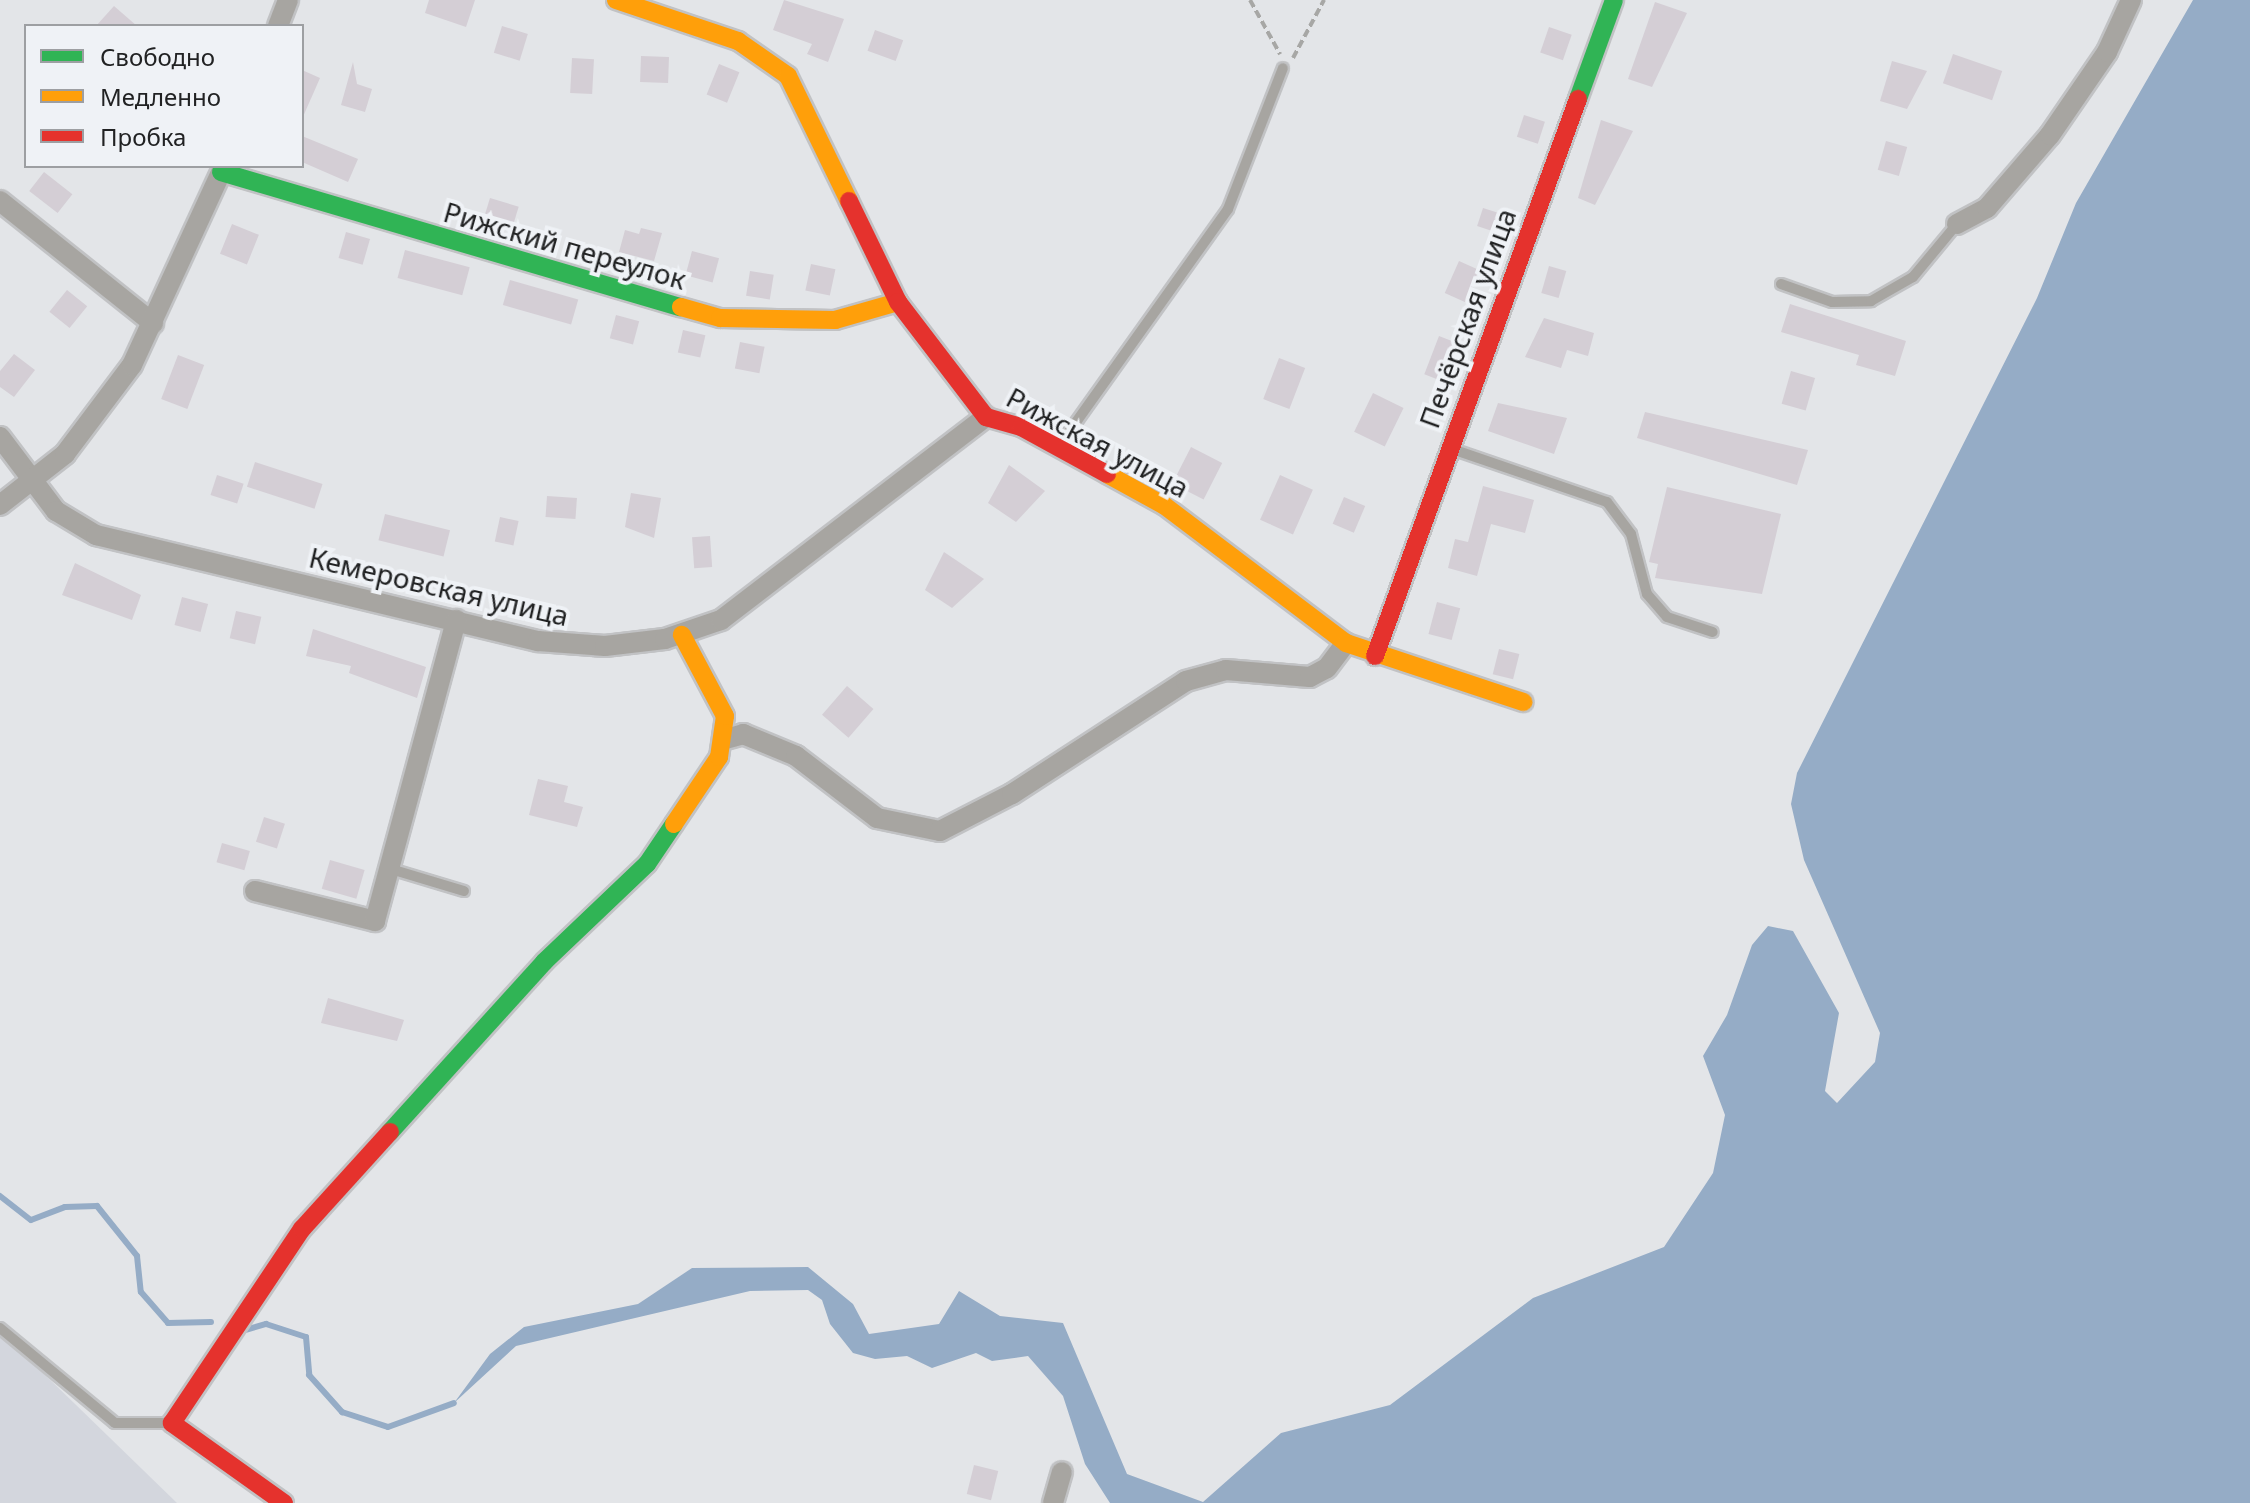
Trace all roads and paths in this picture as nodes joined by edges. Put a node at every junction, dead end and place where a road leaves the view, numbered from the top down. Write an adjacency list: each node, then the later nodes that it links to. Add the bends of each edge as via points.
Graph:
1 (288, 0): 7 (street)
2 (616, 0): 13 (street, Рижская улица, via 738,41 788,76)
3 (1250, 0): 8 (path)
4 (1324, 0): 8 (path, via 1312,33)
5 (1614, 0): 18 (street, Печёрская улица)
6 (2131, 0): 11 (street, via 2107,52 2024,168 1987,208)
7 (279, 24)
8 (1283, 68): 17 (lane, via 1228,209)
9 (223, 169): 13 (street, Рижский переулок, via 720,318 835,320); 14 (street)
10 (0, 201): 14 (street)
11 (1957, 224): 12 (lane, via 1891,294 1832,302)
12 (1781, 284)
13 (898, 302): 15 (street, Рижская улица)
14 (153, 323): 19 (street, via 104,405)
15 (986, 417): 17 (street, Рижская улица); 23 (street, Кемеровская улица, via 737,610)
16 (0, 437): 19 (street, Кемеровская улица)
17 (1058, 447): 24 (street, Рижская улица, via 1207,533 1299,613)
18 (1450, 448): 22 (lane, via 1607,502 1631,534 1647,594 1667,617); 25 (street, Печёрская улица)
19 (36, 478): 20 (street); 21 (street, Кемеровская улица, via 56,511 96,535)
20 (0, 505)
21 (456, 620): 23 (street, Кемеровская улица, via 570,645); 28 (street)
22 (1713, 632)
23 (682, 635): 27 (street, via 725,716)
24 (1346, 643): 25 (street, Рижская улица); 27 (street, via 1327,668 1310,677 1226,670 1186,681 1012,794 940,831 877,818 796,756 743,734)
25 (1375, 656): 26 (street, Рижская улица)
26 (1523, 702)
27 (726, 739): 32 (street, via 647,864 544,962 302,1229)
28 (394, 870): 29 (street, via 382,909 367,925); 30 (lane)
29 (255, 891)
30 (464, 891)
31 (0, 1328): 32 (lane, via 115,1423)
32 (172, 1423): 34 (street)
33 (1062, 1472): 35 (street)
34 (284, 1503)
35 (1053, 1503)

